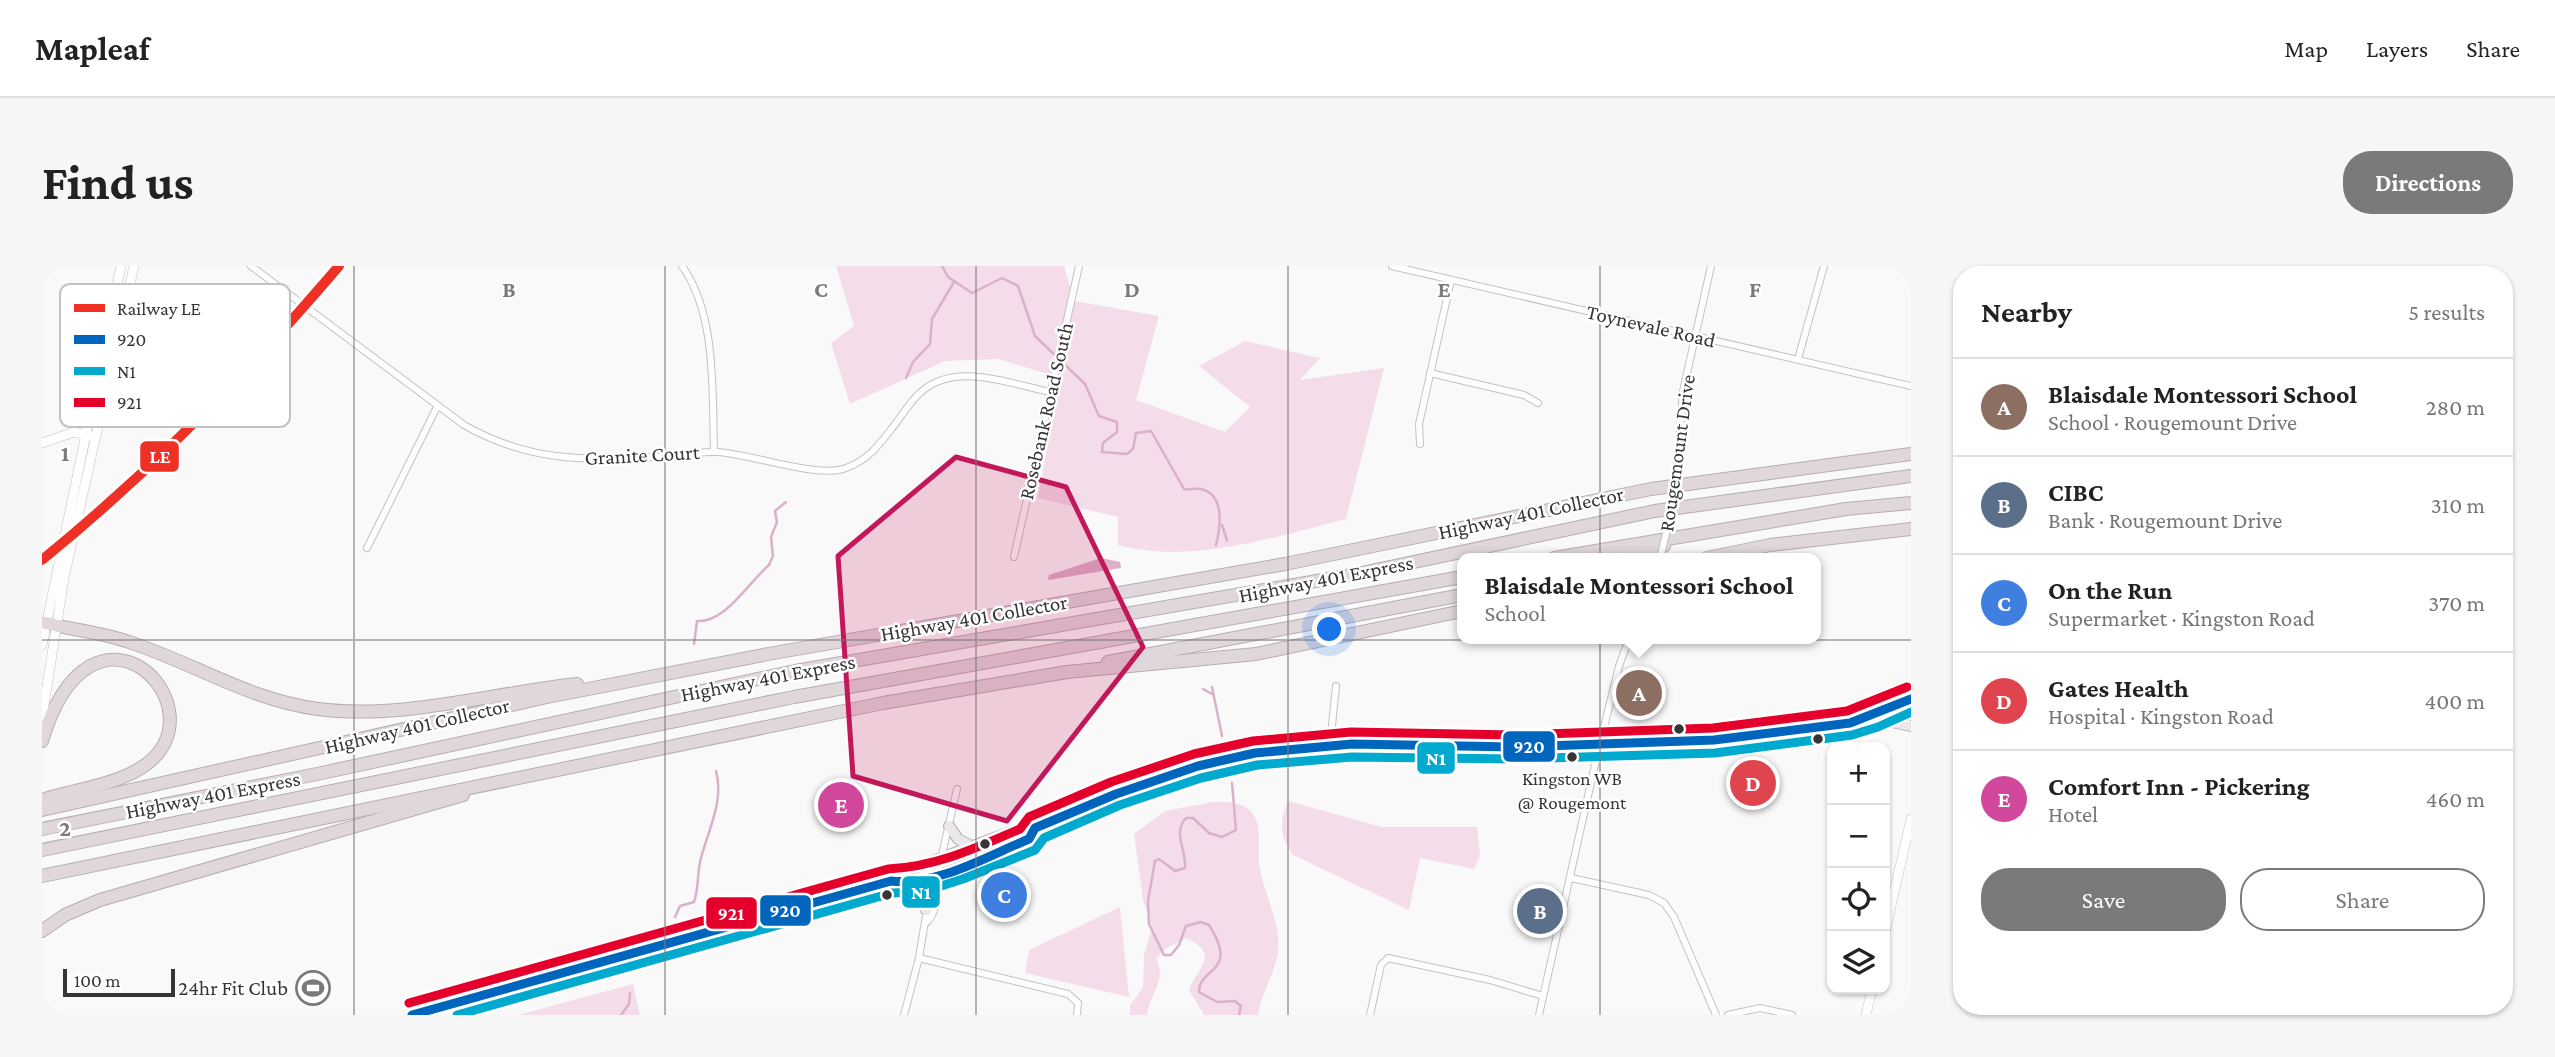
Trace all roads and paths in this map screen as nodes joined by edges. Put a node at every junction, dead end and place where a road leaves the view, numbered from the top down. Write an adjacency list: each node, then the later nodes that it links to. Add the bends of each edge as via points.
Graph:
1 (121, 266): 10 (main road)
2 (134, 266): 11 (main road)
3 (250, 266): 12 (street, Granite Court)
4 (682, 266): 27 (street, via 695,285 706,323)
5 (1079, 266): 18 (street, Rosebank Road South)
6 (1392, 266): 9 (street, Toynevale Road)
7 (1711, 266): 14 (street, Rougemount Drive)
8 (1824, 266): 15 (street)
9 (1451, 280): 14 (street, Toynevale Road); 16 (street)
10 (117, 284)
11 (130, 284)
12 (275, 284)
13 (290, 296): 20 (street, Granite Court)
14 (1695, 336): 15 (street, Toynevale Road); 36 (street, Rougemount Drive, bridge, via 1683,391 1674,503)
15 (1798, 359): 17 (street, Toynevale Road)
16 (1430, 373): 19 (street, via 1524,395); 26 (street, via 1419,424)
17 (1911, 386)
18 (1050, 392): 27 (street, Granite Court, via 963,375 940,381 920,393 865,460 844,470 819,472); 38 (street, Rosebank Road South)
19 (1538, 403)
20 (438, 407): 27 (street, Granite Court, via 490,440 547,456 573,459); 33 (street)
21 (88, 427): 23 (main road)
22 (98, 427): 24 (main road)
23 (86, 435): 24 (main road); 25 (main road, via 74,432); 40 (main road)
24 (96, 437): 40 (main road)
25 (42, 443)
26 (1420, 444)
27 (714, 452)
28 (1911, 454): 46 (highway, Highway 401 Collector, via 1651,489 1285,564)
29 (1911, 476): 64 (highway, Highway 401 Express, via 1655,511 1357,574 795,671)
30 (1911, 503): 32 (highway, via 1846,509)
31 (1911, 529): 37 (highway)
32 (1696, 536): 34 (highway); 35 (highway)
33 (366, 548)
34 (1586, 553)
35 (1640, 553)
36 (1661, 553)
37 (1731, 553)
38 (1014, 557)
39 (1457, 578): 66 (highway, Highway 401 Express, via 794,696)
40 (60, 581): 43 (main road)
41 (1457, 596): 47 (highway)
42 (1457, 612): 47 (highway, via 1256,654)
43 (51, 624): 45 (main road); 46 (highway, via 128,642 238,689 320,709 409,708); 51 (main road)
44 (1627, 644): 56 (street)
45 (42, 645)
46 (667, 673): 60 (highway, Highway 401 Collector)
47 (1067, 673): 57 (highway, via 883,703)
48 (1336, 686): 55 (street)
49 (1911, 699): 52 (main road)
50 (1911, 712): 52 (main road)
51 (42, 718)
52 (1869, 718): 53 (main road); 56 (main road, via 1778,734)
53 (1911, 726)
54 (42, 741): 59 (highway, via 64,689 94,664 110,660 138,667 166,696 167,733 148,763 125,775)
55 (1330, 745): 56 (main road); 63 (main road, via 1258,752 1170,772)
56 (1600, 745): 69 (street)
57 (518, 777): 68 (highway); 75 (highway, via 100,900)
58 (957, 789): 62 (street)
59 (42, 800)
60 (42, 810)
61 (1911, 819): 76 (main road)
62 (949, 826): 65 (main road, via 958,839); 67 (street)
63 (1035, 828): 65 (main road, via 1024,827); 70 (main road, via 1029,839)
64 (42, 829)
65 (973, 847): 67 (main road)
66 (42, 850)
67 (940, 860): 70 (street); 71 (main road, via 898,874)
68 (42, 876)
69 (1571, 878): 79 (street); 85 (street, via 1649,895 1664,903)
70 (936, 880): 72 (main road); 73 (street); 74 (street, via 931,919)
71 (891, 881): 72 (main road); 80 (main road)
72 (906, 884): 73 (main road, via 923,895)
73 (926, 910): 74 (street)
74 (926, 923): 77 (street)
75 (42, 931)
76 (1885, 931)
77 (919, 958): 81 (street); 82 (street, via 1068,994 1078,1003)
78 (1871, 994): 88 (main road)
79 (1543, 996): 83 (street, via 1388,958 1381,965); 84 (street)
80 (412, 1015)
81 (904, 1015)
82 (1077, 1015)
83 (1370, 1015)
84 (1539, 1015)
85 (1716, 1015)
86 (1728, 1015): 87 (street, via 1760,1008)
87 (1792, 1015)
88 (1866, 1015)

